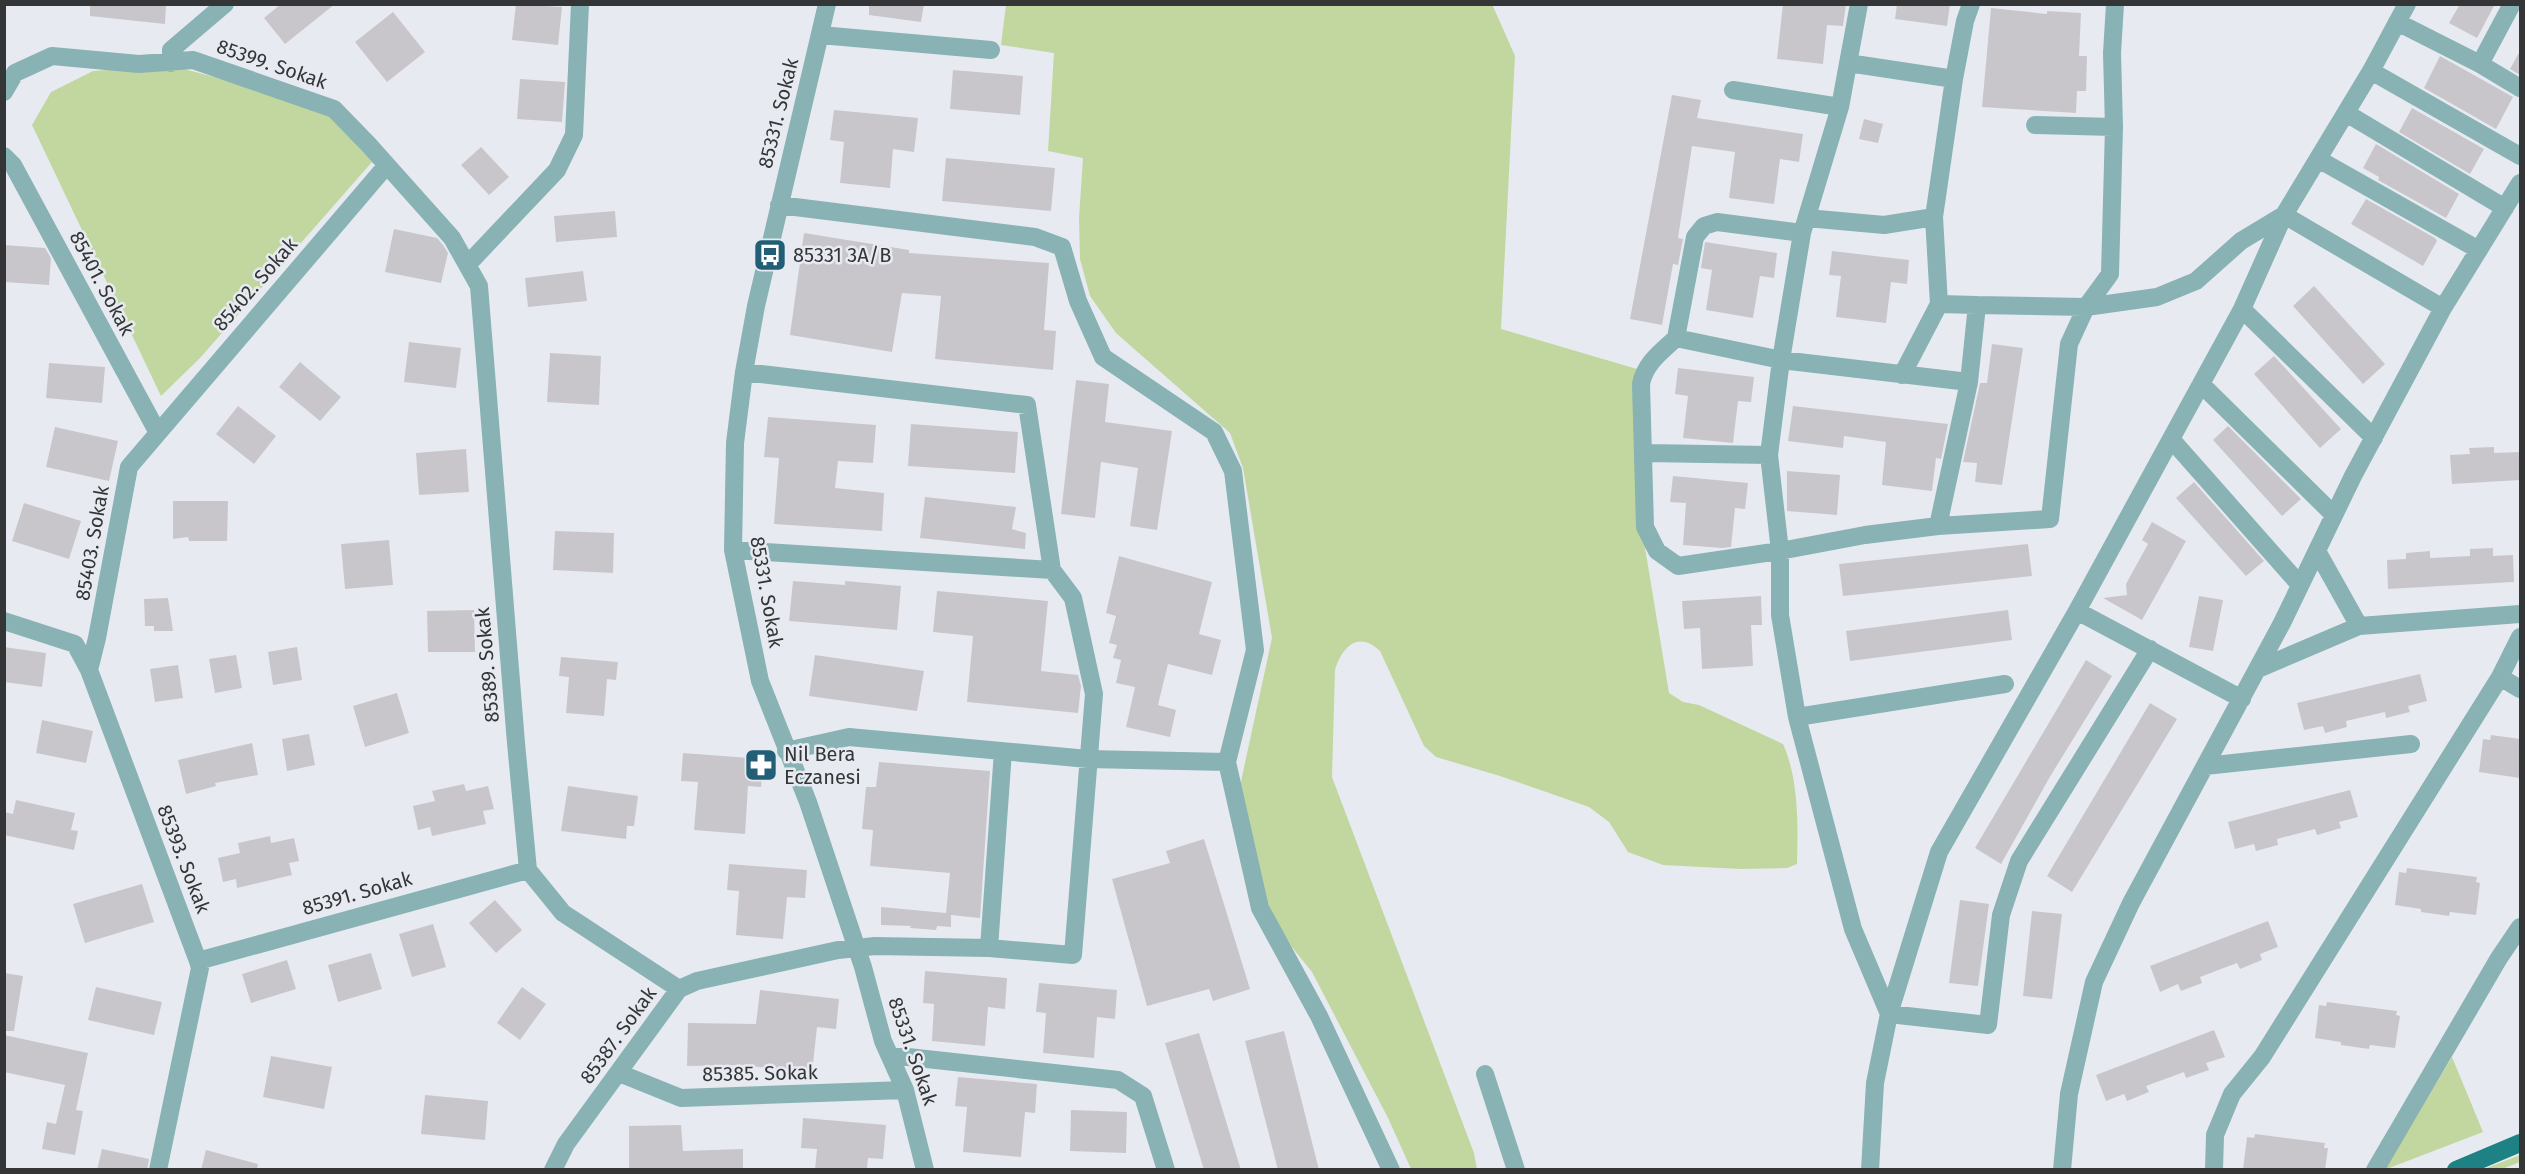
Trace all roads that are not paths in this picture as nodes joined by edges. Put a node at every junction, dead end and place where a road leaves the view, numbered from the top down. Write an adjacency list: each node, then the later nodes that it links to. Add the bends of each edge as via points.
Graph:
1 (225, 4): 12 (street, via 171,50)
2 (580, 4): 35 (street, via 574,135 557,170)
3 (827, 4): 10 (street, 85331. Sokak)
4 (1859, 4): 13 (street)
5 (1971, 4): 16 (street)
6 (2115, 4): 23 (street)
7 (2407, 4): 9 (street)
8 (2512, 4): 14 (street)
9 (2397, 22): 14 (street); 15 (street)
10 (820, 35): 11 (street); 29 (street, 85331. Sokak)
11 (991, 50)
12 (171, 63): 19 (street, 85399. Sokak, via 52,56 15,73); 27 (street, 85399. Sokak, via 194,60 334,109)
13 (1848, 63): 16 (street); 20 (street)
14 (2480, 64): 17 (street)
15 (2371, 71): 21 (street); 25 (street)
16 (1954, 79): 32 (street)
17 (2520, 88)
18 (1732, 90): 20 (street)
19 (4, 92)
20 (1840, 107): 33 (street)
21 (2346, 113): 26 (street); 30 (street)
22 (2034, 125): 23 (street)
23 (2114, 127): 38 (street, via 2110,274)
24 (4, 156): 47 (street, 85401. Sokak, via 13,165)
25 (2520, 156)
26 (2318, 159): 31 (street); 34 (street)
27 (387, 165): 35 (street, 85399. Sokak, via 452,238); 47 (street, 85402. Sokak)
28 (2520, 183): 30 (street)
29 (779, 205): 43 (street, 85331. Sokak); 76 (street, via 1035,237 1062,247 1078,301 1103,357 1214,432 1233,471 1255,650)
30 (2505, 208): 34 (street)
31 (2284, 215): 38 (street, via 2241,242 2196,281 2157,297); 39 (street); 40 (street)
32 (1934, 217): 33 (street, via 1884,225); 36 (street)
33 (1804, 225): 41 (street, via 1717,222 1704,226 1695,237); 42 (street)
34 (2479, 250): 39 (street)
35 (468, 264): 78 (street, 85389. Sokak, via 479,286)
36 (1939, 304): 37 (street); 44 (street)
37 (1977, 305): 38 (street); 45 (street)
38 (2086, 307): 53 (street, via 2069,344 2050,519)
39 (2443, 308): 48 (street)
40 (2242, 309): 46 (street); 48 (street)
41 (1676, 338): 42 (street); 50 (street, via 1644,371 1641,384)
42 (1781, 360): 44 (street); 51 (street)
43 (744, 372): 54 (street, 85331. Sokak, via 735,443); 57 (street, via 1027,405)
44 (1902, 375): 45 (street)
45 (1969, 382): 53 (street)
46 (2201, 384): 49 (street); 52 (street)
47 (158, 433): 66 (street, 85403. Sokak, via 129,467)
48 (2374, 438): 52 (street)
49 (2171, 439): 58 (street); 59 (street)
50 (1645, 453): 51 (street); 55 (street, via 1645,527 1657,551 1678,566)
51 (1769, 455): 55 (street)
52 (2334, 515): 56 (street)
53 (1938, 526): 55 (street)
54 (733, 550): 57 (street); 73 (street, 85331. Sokak, via 760,681)
55 (1780, 551): 71 (street, via 1780,615)
56 (2317, 551): 58 (street); 62 (street)
57 (1052, 570): 75 (street, via 1073,598 1094,694)
58 (2300, 585): 65 (street)
59 (2078, 610): 64 (street); 86 (street, via 1939,852)
60 (2520, 614): 62 (street)
61 (4, 621): 66 (street, 85393. Sokak, via 75,644)
62 (2359, 626): 65 (street)
63 (2520, 637): 67 (street)
64 (2150, 650): 70 (street); 86 (street, via 2019,861 2001,915 1988,1025)
65 (2258, 669): 70 (street)
66 (89, 670): 84 (street, 85393. Sokak)
67 (2500, 677): 69 (street); 100 (street, via 2262,1056 2232,1094 2215,1135)
68 (2005, 684): 71 (street)
69 (2520, 689)
70 (2241, 699): 77 (street)
71 (1797, 717): 86 (street, via 1853,929)
72 (2412, 744): 77 (street)
73 (786, 751): 74 (street, via 849,737); 80 (street, 85331. Sokak, via 808,802)
74 (1003, 751): 75 (street); 81 (street)
75 (1088, 759): 76 (street); 81 (street, 85387. Sokak, via 1073,955)
76 (1227, 762): 96 (street, via 1260,908 1319,1016)
77 (2205, 766): 99 (street, via 2131,903 2094,982 2068,1094)
78 (528, 870): 84 (street, 85391. Sokak); 85 (street, via 563,913)
79 (2520, 927): 83 (street)
80 (856, 948): 81 (street, 85387. Sokak); 85 (street, 85387. Sokak, via 697,981); 87 (street, 85331. Sokak)
81 (989, 948)
82 (2520, 950): 83 (street)
83 (2499, 958): 101 (street)
84 (198, 961): 92 (street, 85393. Sokak, via 200,968)
85 (679, 989): 88 (street, 85387. Sokak)
86 (1889, 1014): 98 (street, via 1875,1083)
87 (890, 1057): 90 (street, 85331. Sokak); 95 (street, via 1118,1080 1143,1096)
88 (620, 1073): 90 (street, 85385. Sokak, via 681,1098); 93 (street, 85387. Sokak, via 566,1144)
89 (1485, 1074): 97 (street)
90 (905, 1090): 94 (street, 85331. Sokak)
91 (2520, 1143): 102 (main road)
92 (158, 1170)
93 (553, 1170)
94 (925, 1170)
95 (1166, 1170)
96 (1391, 1170)
97 (1516, 1170)
98 (1870, 1170)
99 (2062, 1170)
100 (2214, 1170)
101 (2376, 1170)
102 (2456, 1170)

